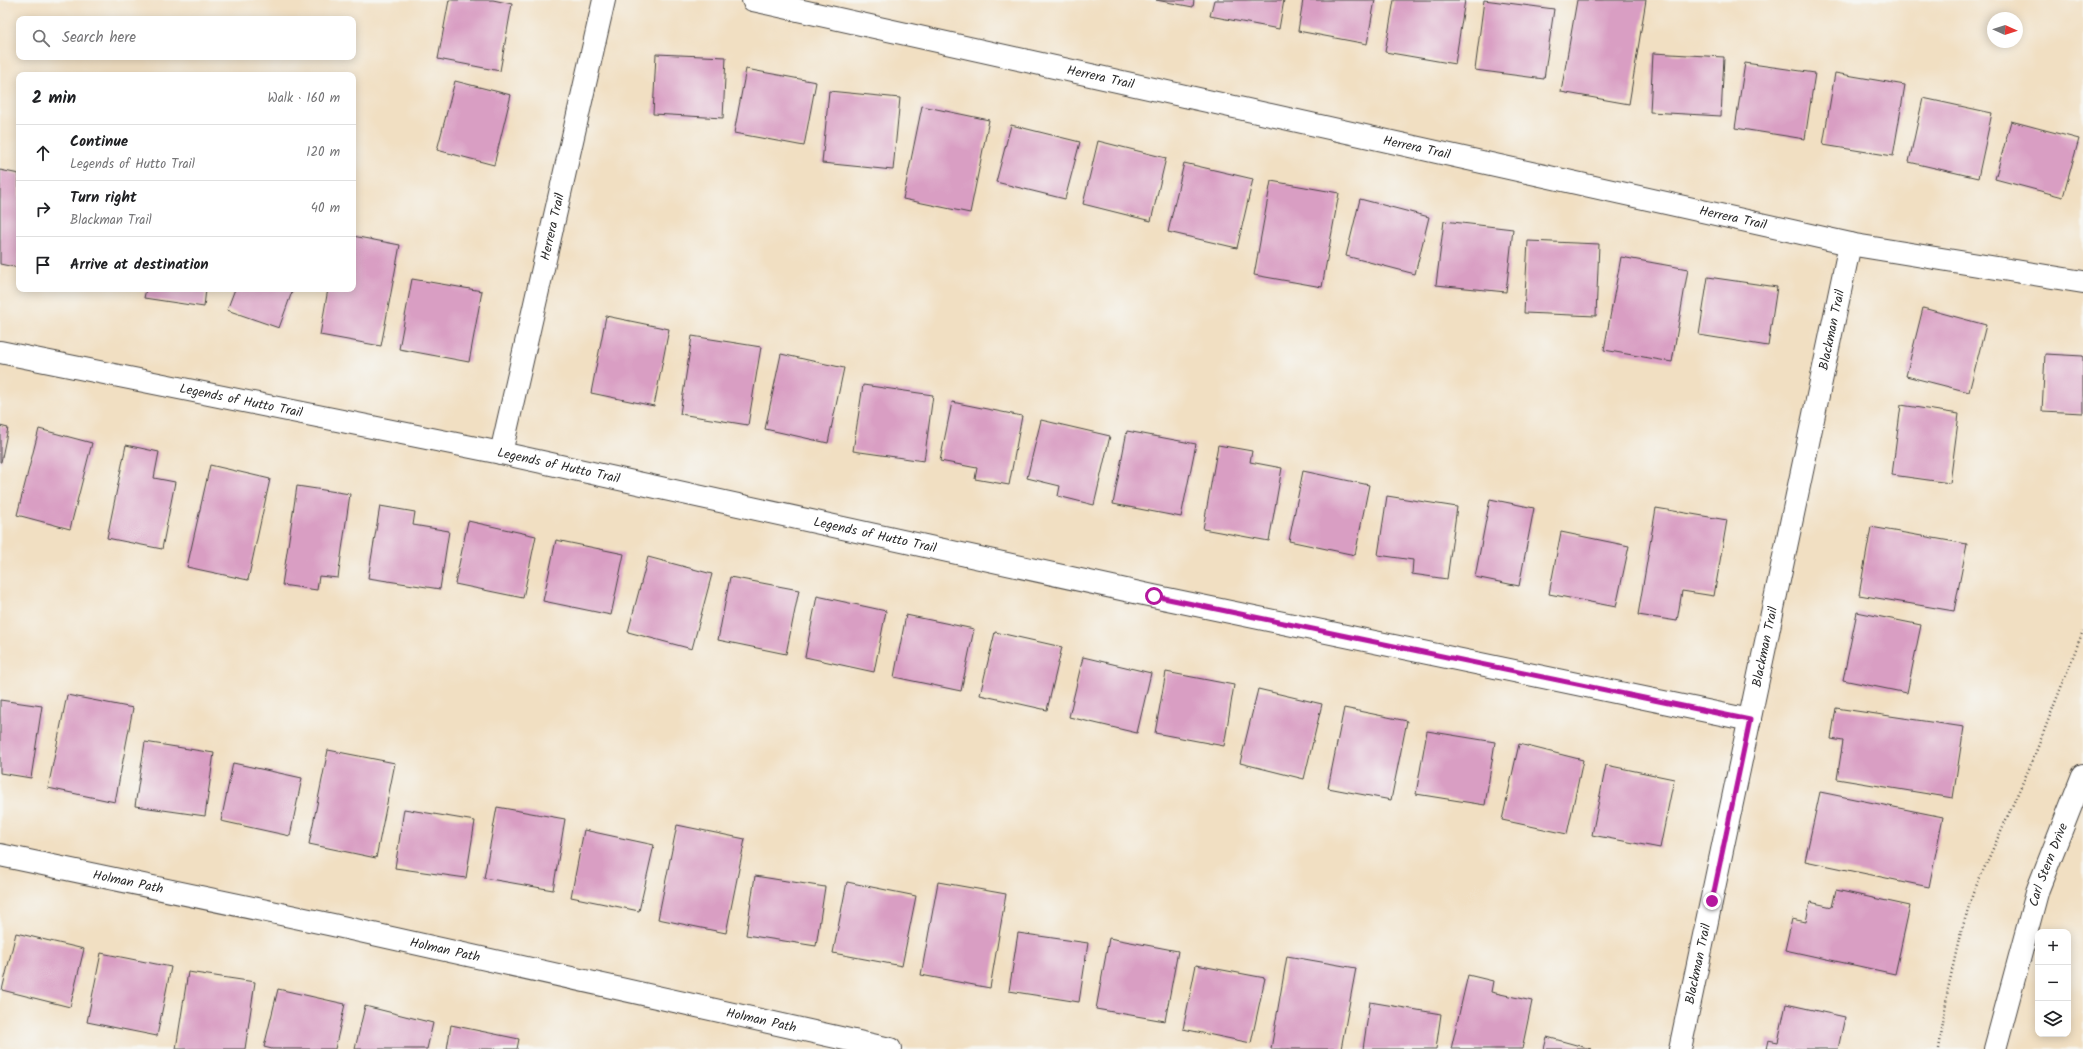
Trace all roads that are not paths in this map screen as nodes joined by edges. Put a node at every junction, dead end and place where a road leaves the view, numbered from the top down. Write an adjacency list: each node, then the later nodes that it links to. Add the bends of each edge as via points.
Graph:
1 (604, 0): 6 (street, Herrera Trail)
2 (753, 0): 3 (street, Herrera Trail)
3 (1850, 244): 4 (street, Herrera Trail); 7 (street, Blackman Trail)
4 (2083, 282)
5 (0, 352): 6 (street, Legends of Hutto Trail)
6 (501, 453): 7 (street, Legends of Hutto Trail, via 1154,596)
7 (1750, 720): 11 (street, Blackman Trail)
8 (2083, 774): 12 (street, Carl Stern Drive, via 2038,890)
9 (0, 855): 10 (street, Holman Path, via 333,925)
10 (890, 1049)
11 (1680, 1049)
12 (1995, 1049)

